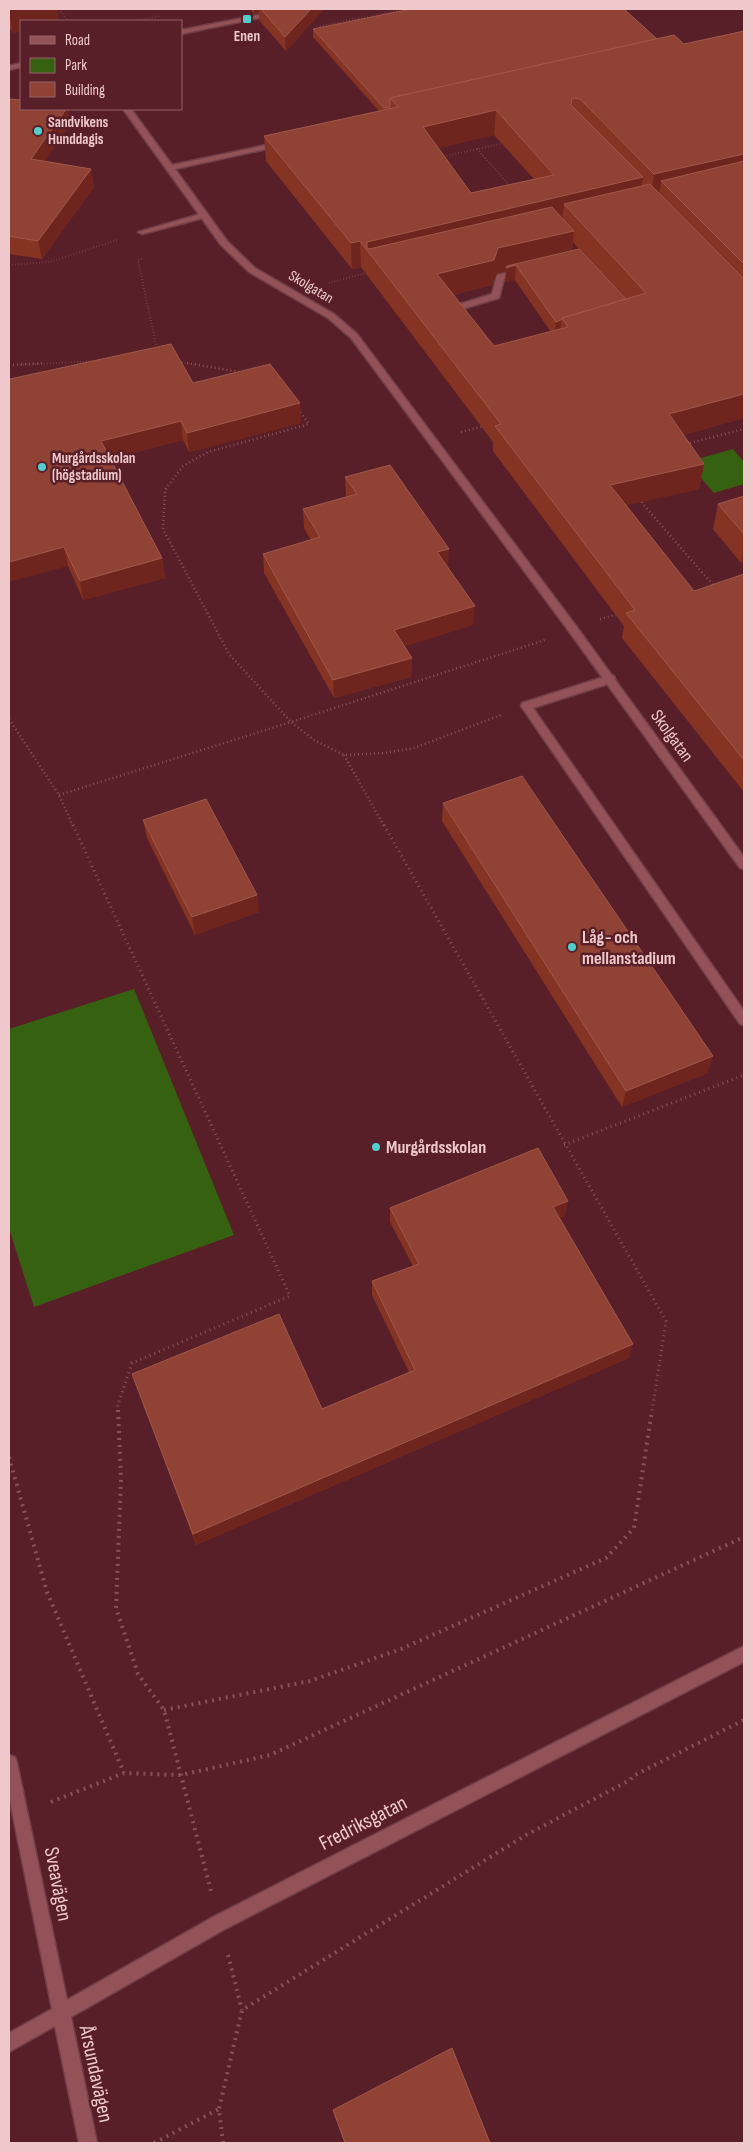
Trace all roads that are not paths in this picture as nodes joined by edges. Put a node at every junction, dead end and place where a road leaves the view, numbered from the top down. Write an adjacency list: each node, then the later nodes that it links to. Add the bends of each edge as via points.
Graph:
1 (298, 9): 2 (street)
2 (182, 32)
3 (128, 110): 5 (street, Skolgatan)
4 (293, 140): 5 (street)
5 (170, 168): 6 (street, Skolgatan)
6 (204, 215): 7 (street); 10 (street, Skolgatan, via 242,263 331,316 354,336)
7 (142, 232)
8 (527, 271): 9 (street, via 500,277 496,296 448,309)
9 (454, 316)
10 (610, 679): 11 (street, Skolgatan); 12 (street, via 526,706)
11 (744, 865)
12 (744, 1020)
13 (744, 1654): 15 (street, Fredriksgatan, via 219,1923)
14 (9, 1764): 15 (street, Sveavägen)
15 (60, 2014): 16 (street, Fredriksgatan); 17 (street, Årsundavägen)
16 (9, 2043)
17 (88, 2143)

